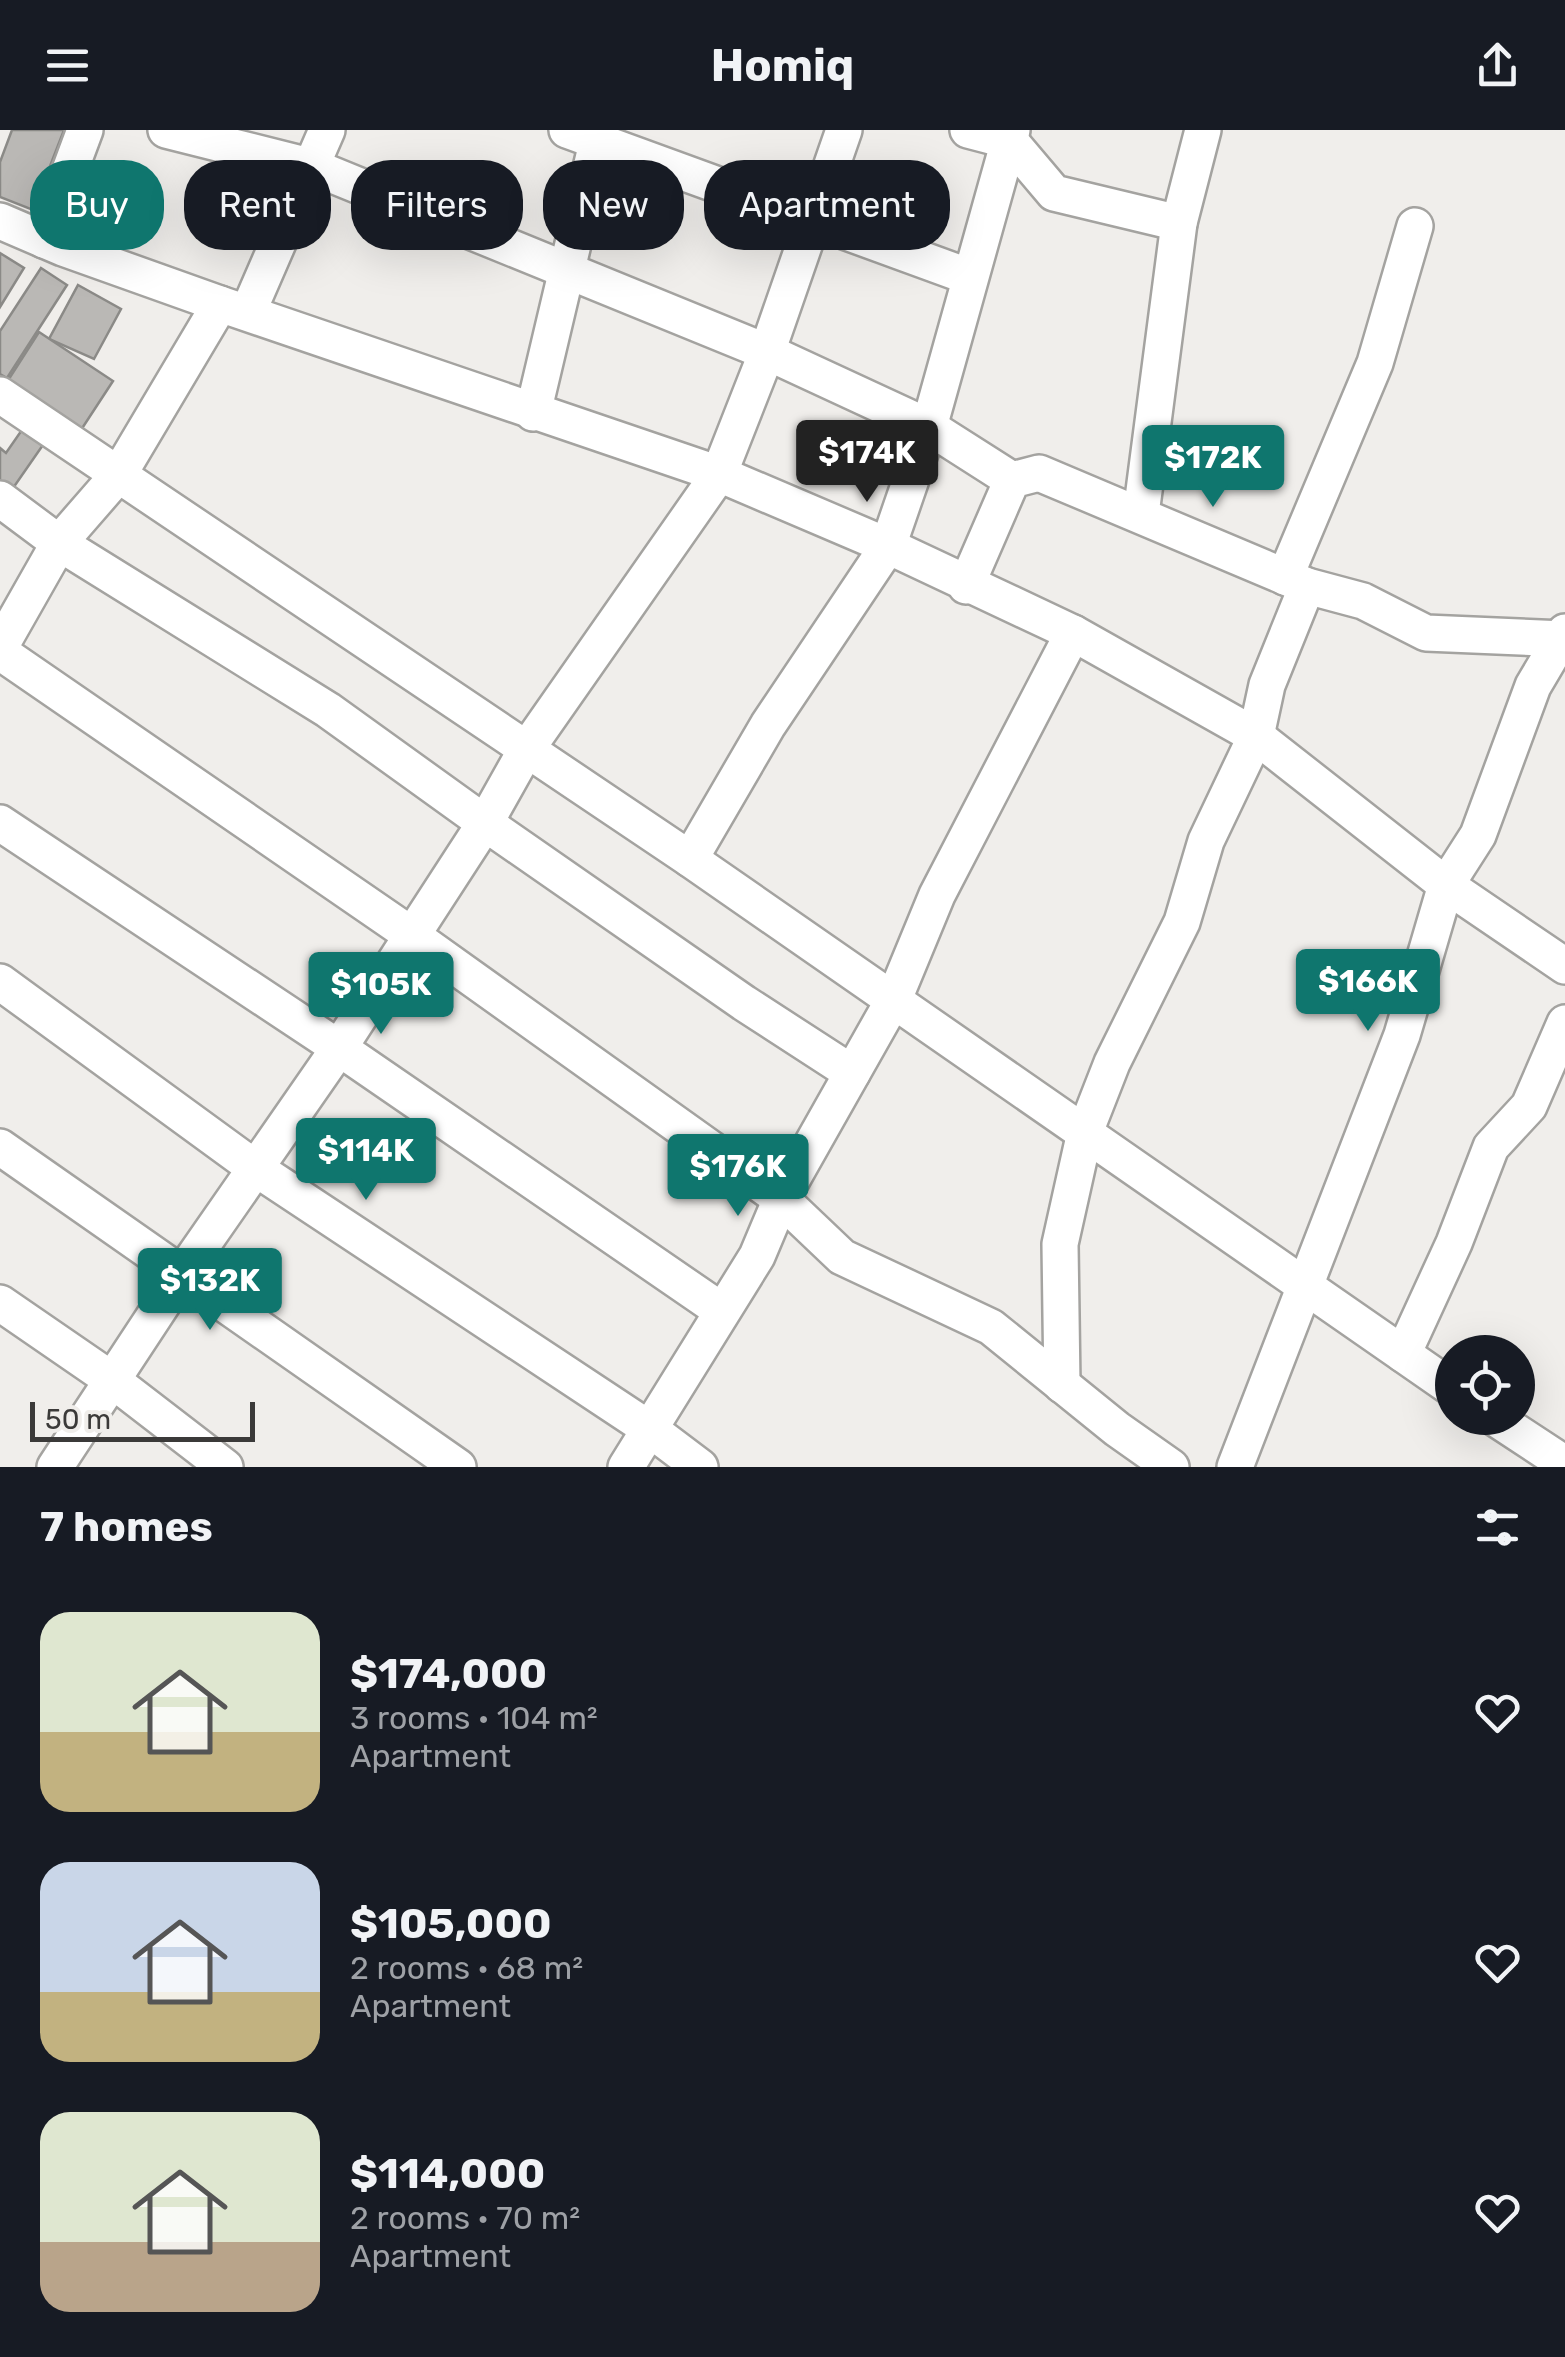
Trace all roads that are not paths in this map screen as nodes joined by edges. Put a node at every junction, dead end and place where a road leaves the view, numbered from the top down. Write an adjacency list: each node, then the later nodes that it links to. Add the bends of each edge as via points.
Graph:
1 (85, 130): 9 (street)
2 (166, 130): 10 (street)
3 (326, 130): 11 (street)
4 (844, 130): 12 (street)
5 (968, 130): 8 (street)
6 (1203, 130): 16 (street)
7 (588, 133): 14 (street); 23 (street)
8 (1011, 136): 16 (street, via 1054,193); 24 (street)
9 (74, 160)
10 (285, 160)
11 (315, 160)
12 (833, 160)
13 (331, 174): 23 (street)
14 (704, 177)
15 (0, 222): 18 (street)
16 (1178, 224): 34 (street)
17 (1414, 226): 37 (street, via 1375,363)
18 (30, 234)
19 (72, 250): 25 (street)
20 (266, 250): 25 (street)
21 (802, 250): 26 (street)
22 (898, 250): 24 (street)
23 (569, 271): 26 (street); 28 (street)
24 (970, 277): 29 (street)
25 (234, 308): 28 (street); 30 (street)
26 (767, 352): 29 (street); 31 (street)
27 (0, 395): 30 (street)
28 (533, 413): 31 (street)
29 (929, 426): 32 (street); 36 (street)
30 (119, 474): 35 (street); 43 (street)
31 (720, 474): 36 (street); 43 (street)
32 (1012, 480): 34 (street, via 1039,472); 38 (street)
33 (0, 499): 35 (street)
34 (1140, 514): 37 (street)
35 (58, 543): 41 (street); 45 (street, via 328,710)
36 (888, 546): 38 (street); 46 (street, via 768,725)
37 (1296, 581): 40 (street, via 1363,601 1426,633); 42 (street)
38 (966, 586): 39 (street)
39 (1073, 633): 42 (street); 51 (street, via 937,894)
40 (1564, 637): 47 (street, via 1533,686 1478,835)
41 (0, 650): 48 (street)
42 (1256, 736): 47 (street); 55 (street, via 1206,841 1182,922)
43 (526, 750): 45 (street); 46 (street)
44 (0, 823): 53 (street)
45 (485, 823): 48 (street); 54 (street)
46 (690, 859): 51 (street)
47 (1446, 885): 49 (street); 60 (street, via 1402,1035)
48 (410, 934): 53 (street); 58 (street)
49 (1565, 966)
50 (0, 982): 57 (street)
51 (894, 999): 54 (street); 55 (street)
52 (1565, 1023): 63 (street, via 1529,1106 1490,1147)
53 (340, 1048): 57 (street); 62 (street)
54 (852, 1072): 58 (street)
55 (1085, 1132): 60 (street); 66 (street, via 1060,1244)
56 (0, 1148): 59 (street)
57 (255, 1168): 59 (street); 67 (street)
58 (781, 1199): 62 (street, via 758,1256); 66 (street, via 842,1258 991,1328)
59 (182, 1274): 65 (street); 72 (street)
60 (1306, 1286): 63 (street); 76 (street)
61 (0, 1304): 65 (street)
62 (722, 1311): 67 (street)
63 (1403, 1354): 64 (street)
64 (1435, 1376)
65 (112, 1380): 70 (street); 71 (street)
66 (1062, 1384): 75 (street)
67 (651, 1430): 73 (street); 74 (street)
68 (1521, 1435): 69 (street)
69 (1565, 1464)
70 (55, 1467)
71 (225, 1467)
72 (458, 1467)
73 (626, 1467)
74 (700, 1467)
75 (1170, 1467)
76 (1235, 1467)

